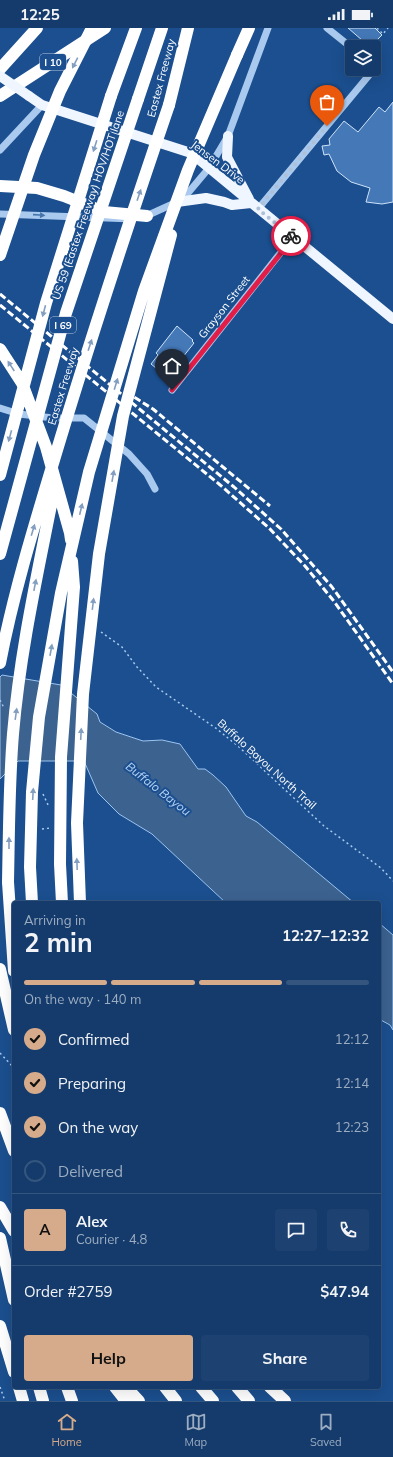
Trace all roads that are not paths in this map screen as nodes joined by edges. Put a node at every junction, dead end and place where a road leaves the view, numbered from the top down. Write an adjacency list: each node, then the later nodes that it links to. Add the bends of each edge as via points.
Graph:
1 (37, 28): 11 (highway)
2 (92, 28): 26 (highway, one-way to 26, bridge, via 60,91 34,155)
3 (105, 28): 14 (highway, I 10)
4 (136, 28): 32 (highway, I 69, one-way to 32, bridge, via 111,96 52,281)
5 (162, 28): 34 (highway, US 59 (Eastex Freeway) HOV/HOT lane / I 69, bridge, via 66,313)
6 (188, 28): 31 (highway, Eastex Freeway / I 69, one-way to 6, bridge, via 169,105)
7 (249, 28): 19 (highway, bridge)
8 (268, 28): 16 (street)
9 (327, 28): 10 (street)
10 (345, 42)
11 (0, 69)
12 (0, 76): 15 (main road, Jensen Drive, bridge)
13 (367, 76): 22 (street)
14 (0, 96)
15 (42, 104): 17 (street); 18 (main road, Jensen Drive, via 182,149)
16 (228, 136): 18 (street); 22 (main road, via 227,157)
17 (1, 149)
18 (209, 168): 21 (street); 22 (main road, Jensen Drive)
19 (188, 170): 36 (highway, one-way to 19, bridge, via 32,792 39,717 61,593 90,472 139,306); 38 (highway, one-way to 19, bridge, via 77,823 83,694 99,554 123,416)
20 (0, 186): 24 (highway, via 37,188 104,212)
21 (177, 202): 22 (main road, via 206,198 232,205); 24 (street)
22 (254, 206): 25 (main road, Jensen Drive)
23 (0, 214): 24 (street, one-way to 24, via 123,220)
24 (147, 216)
25 (293, 238): 27 (main road, Jensen Drive); 29 (street, Grayson Street)
26 (0, 255)
27 (393, 320)
28 (0, 349): 37 (highway, one-way to 28, bridge, via 61,757 74,587 70,533 46,447 22,383)
29 (172, 390)
30 (0, 408): 33 (street, via 19,414 84,418 129,454 147,474)
31 (70, 409): 35 (highway, Eastex Freeway / I 69, one-way to 31, bridge, via 20,572); 39 (highway, one-way to 31, bridge, via 8,882 13,733 28,625)
32 (0, 475)
33 (155, 489)
34 (0, 554)
35 (0, 663)
36 (32, 901)
37 (62, 901)
38 (80, 901)
39 (12, 941)
40 (0, 969): 41 (highway)
41 (12, 1021)
42 (0, 1113): 43 (highway)
43 (12, 1146)
44 (0, 1207): 45 (highway)
45 (12, 1228)
46 (0, 1238): 47 (highway)
47 (12, 1291)
48 (0, 1326): 49 (highway)
49 (12, 1365)
50 (20, 1389): 59 (highway)
51 (40, 1389): 60 (highway)
52 (68, 1389): 61 (highway)
53 (117, 1389): 62 (highway)
54 (128, 1389): 63 (highway)
55 (167, 1389): 64 (highway)
56 (203, 1389): 65 (highway)
57 (239, 1389): 66 (highway)
58 (272, 1389): 67 (highway)
59 (23, 1401)
60 (43, 1401)
61 (72, 1401)
62 (126, 1401)
63 (139, 1401)
64 (176, 1401)
65 (213, 1401)
66 (249, 1401)
67 (285, 1401)

